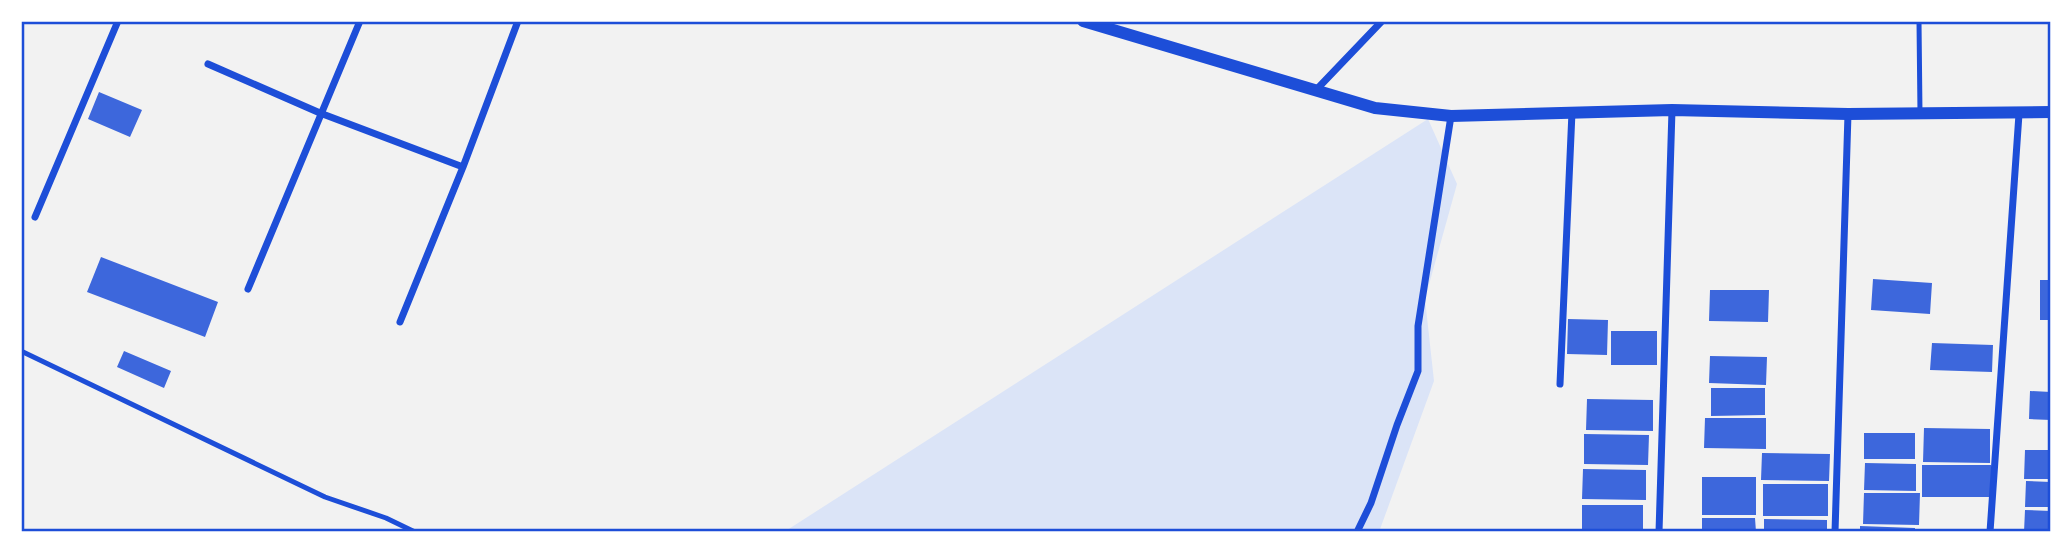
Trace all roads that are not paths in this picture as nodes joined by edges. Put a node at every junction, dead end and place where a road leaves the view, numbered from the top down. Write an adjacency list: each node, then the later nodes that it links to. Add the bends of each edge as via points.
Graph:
1 (118, 21): 20 (street)
2 (360, 21): 14 (street)
3 (518, 21): 19 (street)
4 (1083, 21): 10 (street)
5 (1368, 21): 8 (street)
6 (1382, 21): 8 (street)
7 (1919, 21): 16 (lane)
8 (1374, 29): 10 (street)
9 (208, 64): 14 (street)
10 (1317, 89): 18 (street, via 1375,108)
11 (1672, 110): 12 (street); 15 (street); 27 (street)
12 (1572, 111): 18 (street); 24 (street)
13 (2051, 112): 17 (street)
14 (320, 113): 19 (street); 21 (street)
15 (1848, 114): 16 (street); 28 (street)
16 (1920, 114): 17 (street)
17 (2019, 114): 29 (street)
18 (1451, 116): 26 (street, via 1418,326 1418,371)
19 (463, 167): 22 (street)
20 (35, 217)
21 (248, 289)
22 (400, 322)
23 (21, 351): 25 (lane, via 325,497)
24 (1560, 384)
25 (415, 532)
26 (1357, 532)
27 (1659, 532)
28 (1835, 532)
29 (1990, 532)

